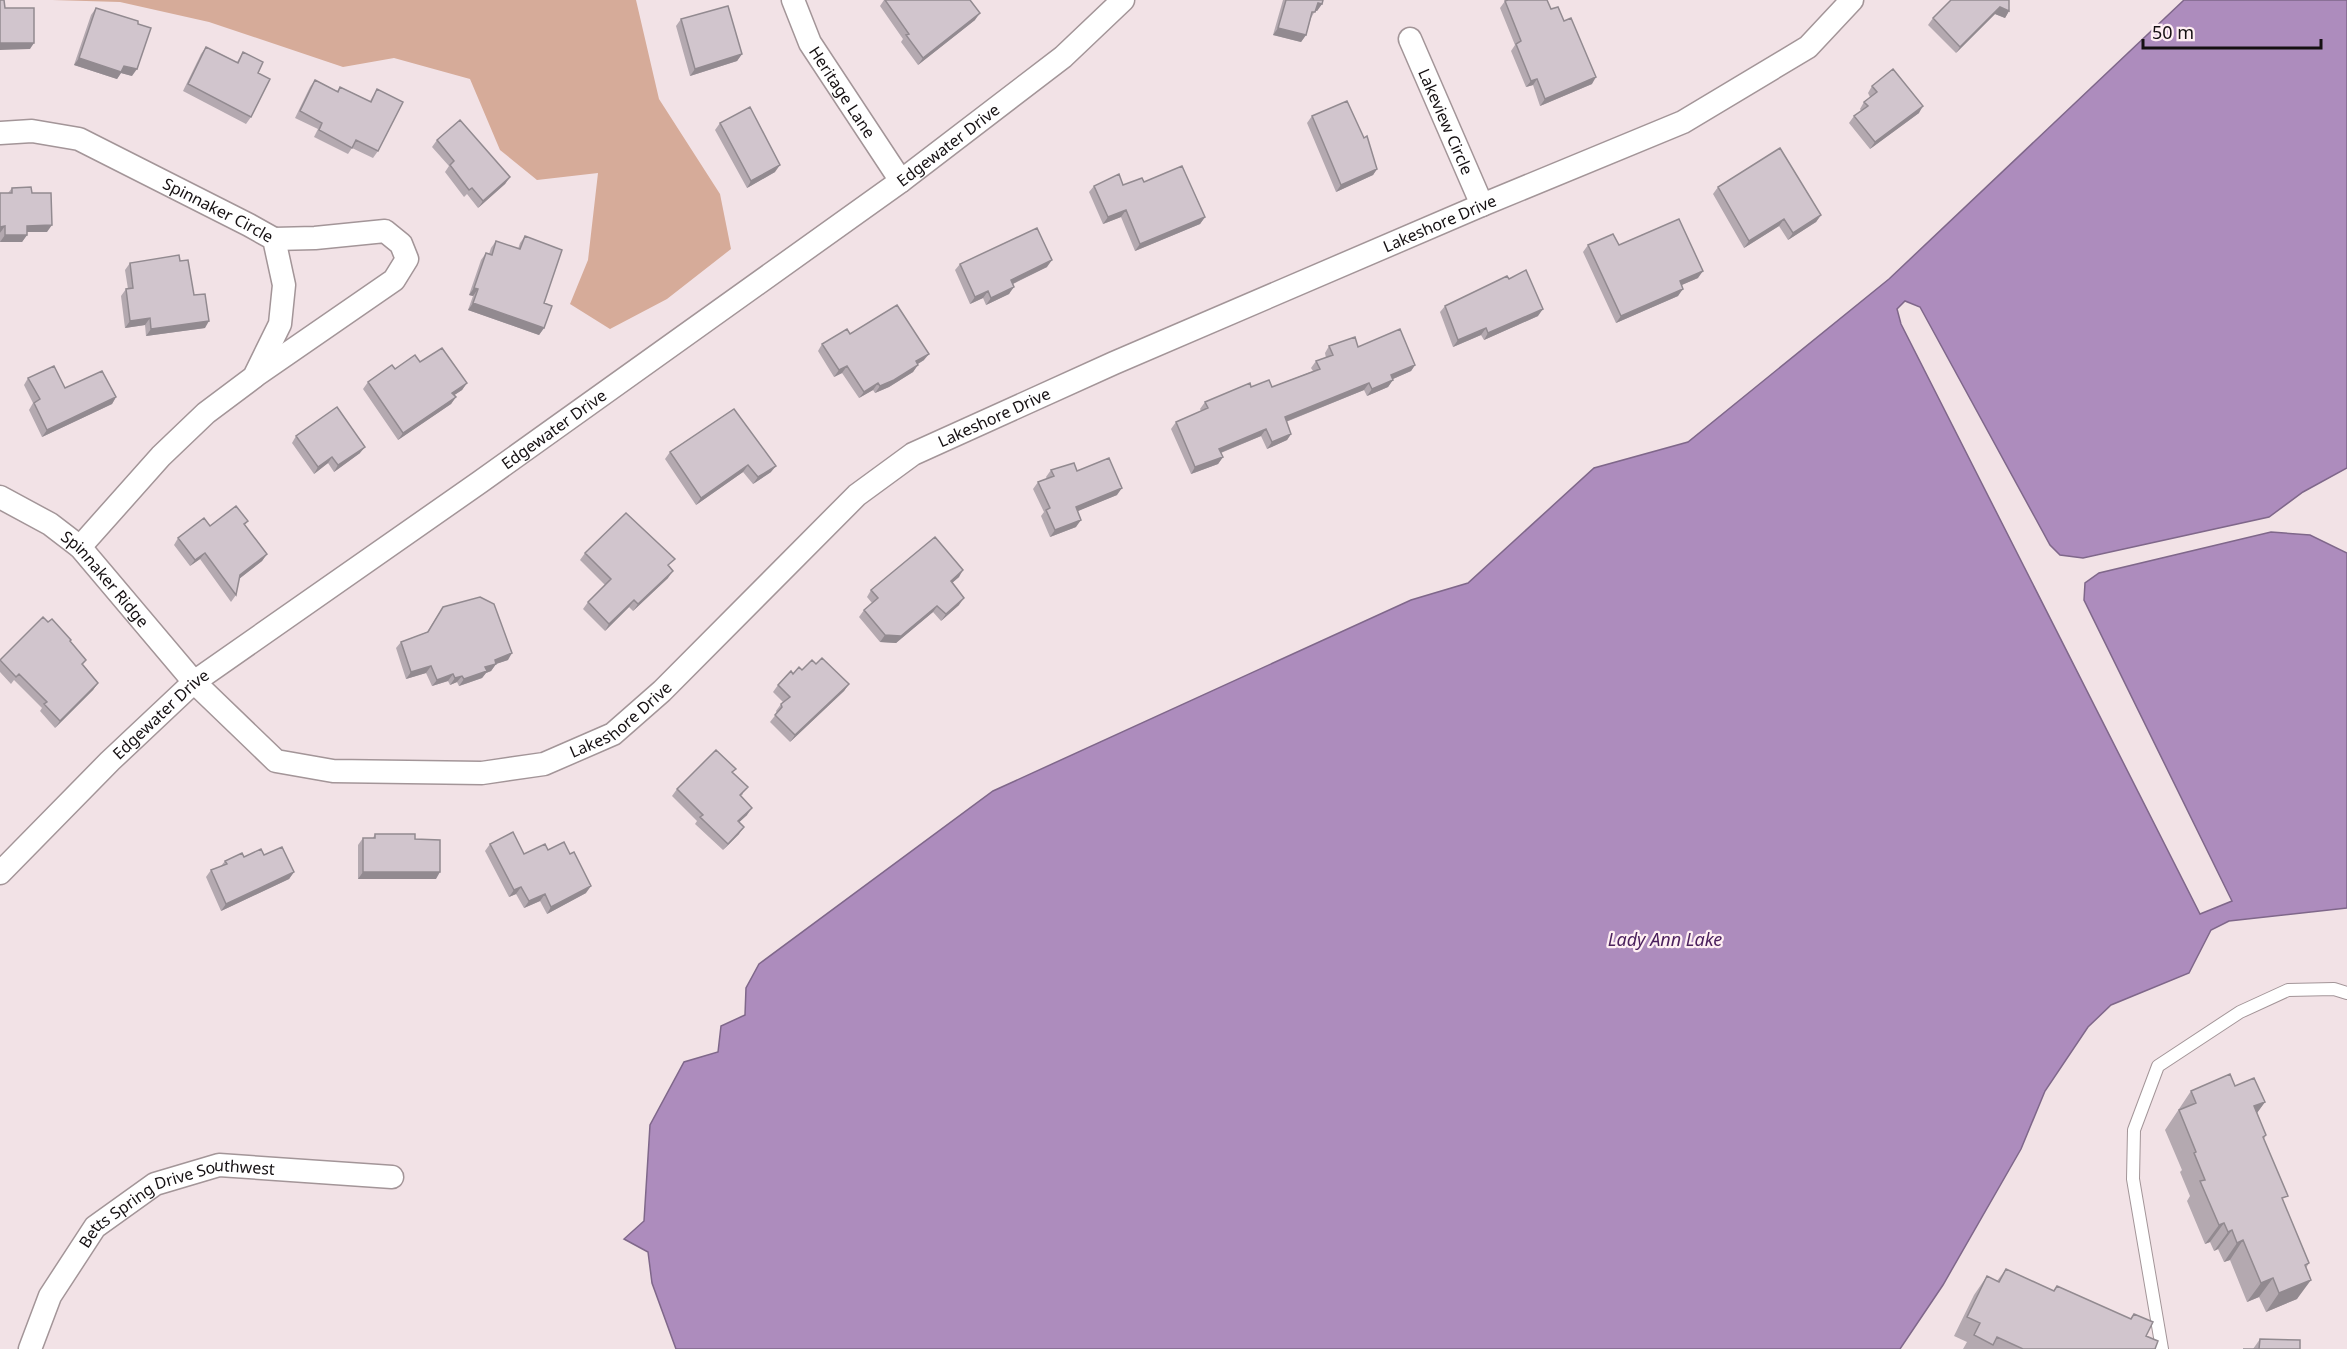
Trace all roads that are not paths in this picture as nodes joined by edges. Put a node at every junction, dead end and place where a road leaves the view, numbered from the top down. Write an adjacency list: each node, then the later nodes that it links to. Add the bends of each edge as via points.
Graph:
1 (793, 0): 6 (street, Heritage Lane, via 810,43)
2 (1123, 0): 6 (street, Edgewater Drive, via 1063,57)
3 (1852, 0): 7 (street, Lakeshore Drive, via 1808,47 1683,122)
4 (1410, 39): 7 (street, Lakeview Circle)
5 (0, 133): 8 (street, Spinnaker Circle, via 32,131 79,139)
6 (901, 181): 12 (street, Edgewater Drive)
7 (1482, 205): 12 (street, Lakeshore Drive, via 913,454 857,495 686,668 613,734 544,764 482,773 333,771 276,761)
8 (274, 239): 9 (street, Spinnaker Circle, via 284,285 280,324); 9 (street, via 385,231 401,244 406,259 394,280)
9 (254, 377): 11 (street, Spinnaker Circle, via 206,413 161,456)
10 (0, 497): 11 (street, Spinnaker Ridge, via 50,524)
11 (80, 547): 12 (street, Spinnaker Ridge)
12 (194, 682): 13 (street, Edgewater Drive)
13 (0, 873)
14 (2347, 993): 17 (lane, via 2334,989 2288,990 2240,1012 2158,1065 2134,1130 2133,1179)
15 (392, 1177): 16 (street, Betts Spring Drive Southwest, via 219,1165 154,1184 95,1227 50,1296)
16 (30, 1349)
17 (2162, 1349)

